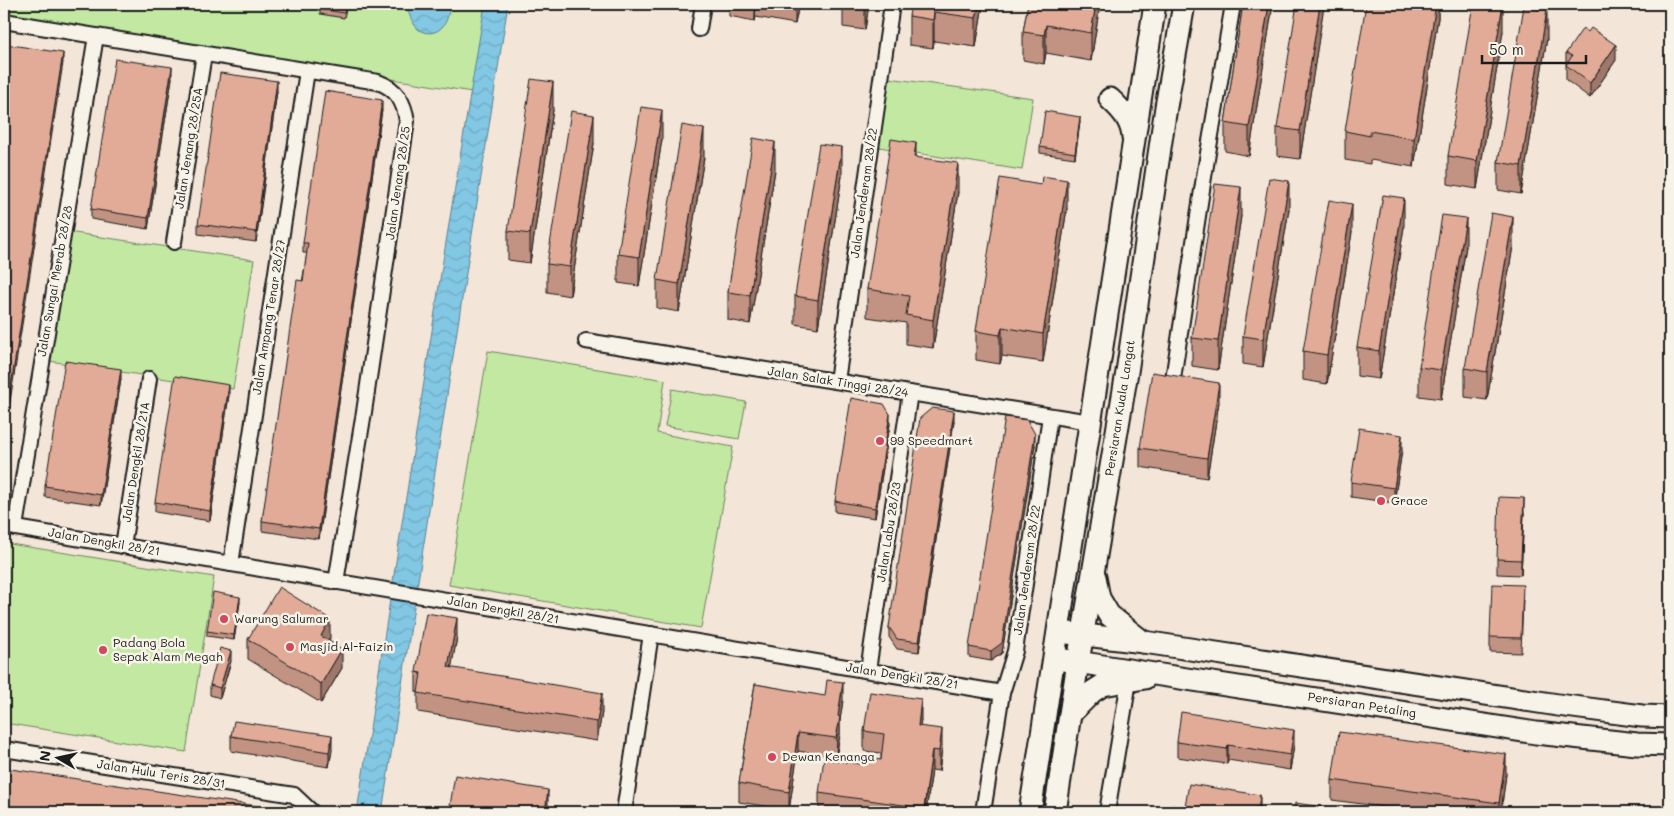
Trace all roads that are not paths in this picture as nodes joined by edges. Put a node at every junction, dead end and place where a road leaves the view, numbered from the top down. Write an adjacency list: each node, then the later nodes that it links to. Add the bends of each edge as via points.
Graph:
1 (703, 4): 7 (street)
2 (892, 4): 17 (street, Jalan Jenderam 28/22)
3 (1155, 4): 10 (main road)
4 (1184, 4): 24 (main road, Persiaran Kuala Langat)
5 (1233, 4): 16 (street)
6 (4, 20): 8 (street, Jalan Jenang 28/25)
7 (699, 29)
8 (96, 36): 9 (street, Jalan Jenang 28/25); 21 (street, Jalan Sungai Merab 28/28)
9 (204, 54): 11 (street, Jalan Jenang 28/25); 13 (street, Jalan Jenang 28/25A)
10 (1145, 68): 12 (main road); 12 (main road, via 1141,82 1128,94 1113,100 1127,117)
11 (307, 70): 23 (street, Jalan Ampang Tenar 28/27); 25 (street, Jalan Jenang 28/25, via 387,85 401,99 407,121)
12 (1133, 148): 20 (main road)
13 (174, 242)
14 (586, 341): 17 (street, Jalan Salak Tinggi 28/24)
15 (149, 379): 22 (street, Jalan Dengkil 28/21A)
16 (1173, 379)
17 (837, 381): 18 (street, Jalan Salak Tinggi 28/24)
18 (910, 393): 19 (street, Jalan Salak Tinggi 28/24); 32 (street, Jalan Labu 28/23)
19 (1050, 416): 20 (street, Jalan Salak Tinggi 28/24); 35 (street, Jalan Jenderam 28/22, via 1015,651)
20 (1090, 422): 26 (main road)
21 (9, 527): 22 (street, Jalan Dengkil 28/21)
22 (123, 546): 23 (street, Jalan Dengkil 28/21)
23 (231, 564): 25 (street, Jalan Dengkil 28/21)
24 (1093, 570): 28 (main road, Persiaran Kuala Langat); 29 (main road, via 1103,607 1118,624)
25 (336, 582): 27 (street, Jalan Dengkil 28/21)
26 (1058, 631): 28 (main road); 30 (main road)
27 (651, 634): 32 (street, Jalan Dengkil 28/21); 41 (street)
28 (1082, 635): 29 (main road); 31 (main road, Persiaran Kuala Langat)
29 (1144, 642): 37 (main road, via 1558,705)
30 (1054, 658): 31 (main road, Persiaran Petaling); 43 (main road)
31 (1078, 662): 33 (main road, Persiaran Petaling); 36 (main road, Persiaran Kuala Langat)
32 (868, 670): 35 (street, Jalan Dengkil 28/21)
33 (1168, 675): 34 (main road); 38 (main road, Persiaran Petaling, via 1536,733)
34 (1129, 681): 36 (main road, via 1097,688); 45 (street)
35 (1002, 693): 42 (street, Jalan Jenderam 28/22)
36 (1070, 714): 44 (main road, Persiaran Kuala Langat)
37 (1670, 717)
38 (1670, 745)
39 (4, 749): 40 (street, Jalan Hulu Teris 28/31, via 294,794)
40 (312, 812)
41 (625, 812)
42 (983, 812)
43 (1030, 812)
44 (1055, 812)
45 (1107, 812)

